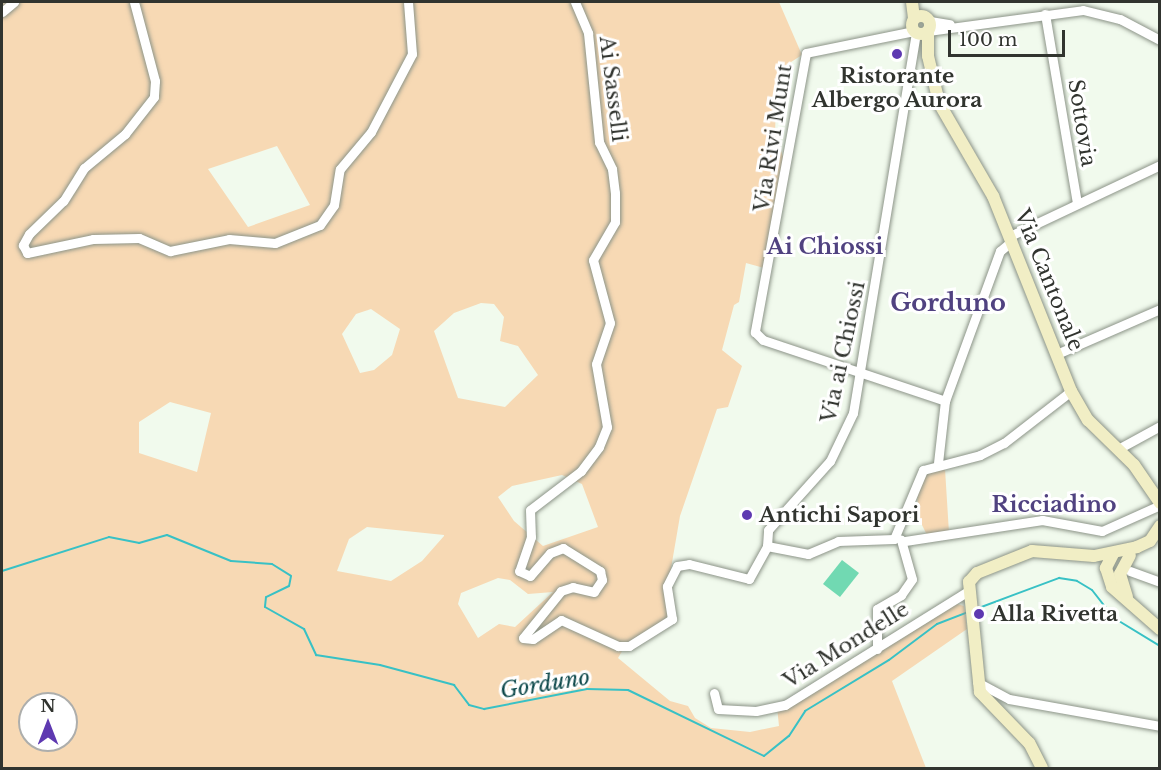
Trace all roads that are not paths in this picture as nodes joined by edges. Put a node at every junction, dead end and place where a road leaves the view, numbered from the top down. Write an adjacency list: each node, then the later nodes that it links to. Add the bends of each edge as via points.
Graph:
1 (14, 2): 6 (street)
2 (134, 2): 3 (street, via 155,81 154,97 125,134 84,168 63,201 29,234 23,245 27,253 93,239 139,238 170,251 229,239 275,243 320,225 334,205 340,169 371,132 412,54)
3 (408, 2)
4 (575, 2): 31 (street, Ai Sasselli, via 588,33 599,142 612,168 615,193 615,222 593,260 610,323 596,364 607,427 604,439 581,471 530,510 531,537 519,571 530,576 550,553 563,548 577,553 602,578 594,592 573,587 561,591 523,638 533,639 561,620 618,646 629,646 672,619 668,583 674,569)
5 (914, 2): 8 (main road, Via Cantonale)
6 (2, 12)
7 (1045, 14): 8 (street); 9 (street, via 1103,13); 13 (street, Sottovia)
8 (921, 25): 10 (main road, Via Cantonale); 11 (street, Via ai Chiossi); 17 (street, Via Rivi Munt, via 806,53 780,215 755,329 763,340)
9 (1160, 40)
10 (928, 56): 11 (street); 14 (main road, Via Cantonale, via 943,113 989,188)
11 (913, 61): 17 (street, Via ai Chiossi)
12 (1160, 165): 13 (street)
13 (1077, 203): 14 (street)
14 (1011, 239): 16 (main road, Via Cantonale); 19 (street, via 1000,251)
15 (1160, 309): 16 (street)
16 (1059, 352): 18 (main road, Via Cantonale)
17 (861, 373): 19 (street); 27 (street, Via ai Chiossi, via 844,436 825,467 769,527)
18 (1071, 391): 21 (main road, Via Cantonale, via 1088,420); 22 (street, via 1004,443 980,455)
19 (945, 401): 22 (street)
20 (1160, 426): 21 (street)
21 (1118, 449): 23 (main road, Via Cantonale, via 1147,480)
22 (938, 463): 25 (street, via 923,470)
23 (1160, 504): 25 (street, via 1102,531 1042,520)
24 (1160, 526): 26 (main road)
25 (896, 540): 27 (street, via 838,541 808,554); 38 (street, via 912,579 901,595 877,609)
26 (1146, 543): 28 (main road); 30 (main road)
27 (767, 546): 31 (street, Via ai Chiossi, via 748,579)
28 (1130, 555): 30 (main road); 36 (main road, via 1120,574)
29 (1091, 558): 30 (main road); 33 (main road); 35 (main road, via 1075,553 1025,553 977,573)
30 (1110, 558): 33 (main road); 36 (main road)
31 (684, 564)
32 (1130, 571): 34 (street)
33 (1109, 582): 36 (main road)
34 (1160, 582)
35 (968, 592): 38 (street, Via Mondelle, via 955,595); 39 (main road)
36 (1128, 599): 37 (main road)
37 (1160, 628)
38 (877, 649): 40 (street, Via Mondelle, via 777,707 718,709)
39 (977, 682): 41 (street, via 1009,699); 42 (main road, via 985,701 1029,743)
40 (714, 693)
41 (1160, 726)
42 (1042, 768)

